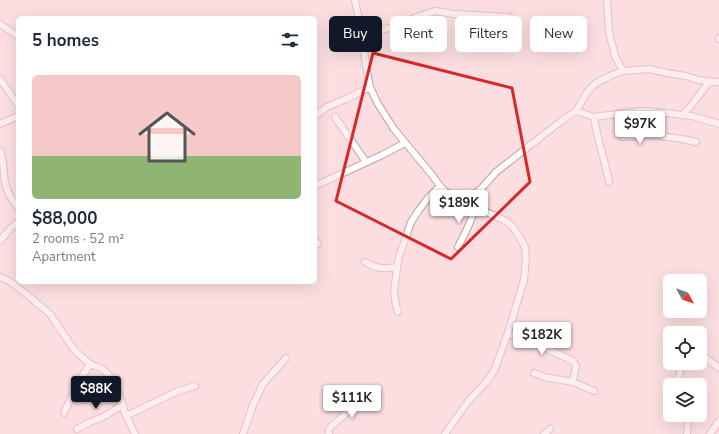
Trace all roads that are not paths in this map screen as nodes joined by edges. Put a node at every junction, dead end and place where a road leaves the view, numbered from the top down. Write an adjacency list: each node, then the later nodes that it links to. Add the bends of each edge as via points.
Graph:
1 (355, 0): 3 (street)
2 (607, 0): 9 (street, via 609,32 615,56)
3 (358, 16)
4 (491, 16): 6 (street, via 435,11)
5 (0, 24): 7 (street)
6 (382, 30)
7 (16, 35)
8 (364, 52): 13 (street)
9 (623, 71): 11 (street, via 649,69); 15 (street, via 596,83)
10 (0, 79): 14 (street)
11 (709, 82): 12 (street); 18 (street)
12 (719, 82)
13 (370, 87): 16 (street, via 327,107); 25 (street, via 385,117)
14 (16, 102)
15 (576, 111): 21 (street); 31 (street, via 496,172 481,189)
16 (317, 114)
17 (620, 114): 18 (street, via 650,111); 21 (street); 24 (street, via 622,137 653,136)
18 (682, 115): 23 (street)
19 (16, 117): 22 (street)
20 (335, 117): 27 (street)
21 (594, 117): 28 (street)
22 (0, 124)
23 (719, 124)
24 (696, 142)
25 (405, 143): 27 (street); 30 (street)
26 (0, 152): 32 (street, via 4,166 4,182)
27 (366, 162): 29 (street)
28 (609, 182)
29 (317, 185)
30 (440, 186): 31 (street); 38 (street, via 411,222 398,256)
31 (464, 202): 33 (street)
32 (16, 203)
33 (476, 207): 36 (street); 41 (street, via 512,226 525,247 524,280)
34 (16, 224): 35 (street)
35 (0, 241)
36 (458, 247)
37 (366, 262): 38 (street, via 379,268)
38 (397, 267): 40 (street, via 394,290)
39 (0, 277): 44 (street, via 16,286 50,314 75,351)
40 (398, 312)
41 (508, 333): 47 (street, via 573,361 576,366); 61 (street, via 488,380 470,399)
42 (286, 358): 59 (street, via 263,384)
43 (707, 359): 45 (street)
44 (90, 364): 51 (street, via 101,368 111,377); 52 (street)
45 (719, 368)
46 (534, 373): 47 (street)
47 (573, 382): 49 (street)
48 (195, 386): 53 (street, via 173,393)
49 (594, 391)
50 (361, 400): 60 (street, via 330,428)
51 (123, 405): 53 (street); 56 (street)
52 (64, 412)
53 (126, 416): 58 (street)
54 (719, 421): 64 (street)
55 (688, 423): 63 (street)
56 (77, 429)
57 (550, 430): 62 (street)
58 (135, 434)
59 (243, 434)
60 (329, 434)
61 (445, 434)
62 (544, 434)
63 (687, 434)
64 (710, 434)

